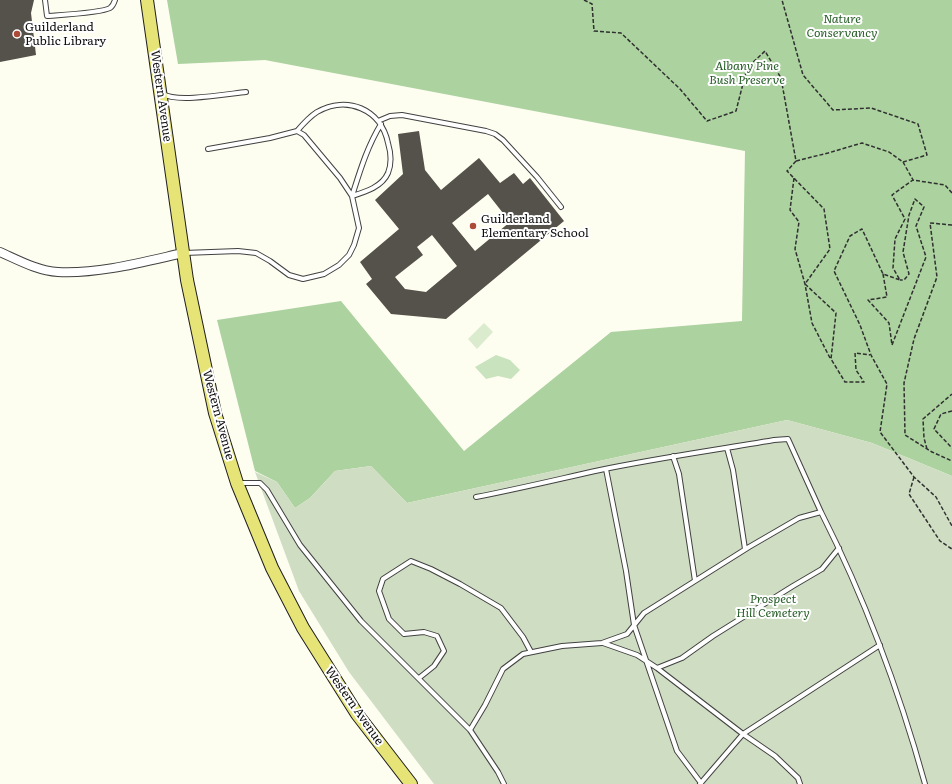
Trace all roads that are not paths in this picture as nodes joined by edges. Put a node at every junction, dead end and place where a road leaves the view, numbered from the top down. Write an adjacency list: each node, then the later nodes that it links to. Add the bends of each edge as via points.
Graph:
1 (45, 0): 2 (lane, via 47,16 106,9 113,5)
2 (115, 0)
3 (147, 0): 5 (main road, Western Avenue)
4 (246, 92): 5 (lane, via 173,98)
5 (160, 93): 12 (main road, Western Avenue)
6 (380, 122): 7 (lane, via 359,108 346,104 316,112); 9 (lane, via 363,161); 9 (lane, via 390,148 391,161 387,174 375,187); 10 (lane, via 390,116 402,115 495,134 537,177)
7 (297, 131): 8 (lane); 9 (lane, via 304,135)
8 (208, 149)
9 (352, 196): 12 (lane, via 358,228 354,246 340,265 324,274 303,279 289,275 256,253)
10 (560, 206)
11 (0, 252): 12 (street, via 25,264 57,272 113,268)
12 (183, 253): 16 (main road, Western Avenue, via 215,414)
13 (727, 448): 14 (lane); 18 (lane, via 788,439); 20 (lane)
14 (673, 456): 15 (lane); 21 (lane, via 680,482)
15 (606, 469): 17 (lane); 22 (lane)
16 (237, 483): 28 (lane, via 260,483 267,490 300,545 361,621); 31 (main road, Western Avenue, via 272,568 303,628 357,714)
17 (476, 497)
18 (821, 512): 19 (lane); 20 (lane, via 800,518)
19 (839, 548): 24 (lane); 27 (lane, via 822,569 682,658)
20 (745, 549): 21 (lane)
21 (695, 581): 22 (lane, via 644,613)
22 (634, 625): 23 (lane, via 627,634); 26 (lane)
23 (602, 643): 25 (lane, via 562,646); 26 (lane, via 637,655)
24 (880, 645): 30 (lane); 35 (lane, via 901,702)
25 (531, 652): 28 (lane, via 501,608 460,584 411,561 383,579 379,591 389,619 404,634 424,632 437,636 444,651 434,666); 29 (lane, via 523,654 503,669)
26 (646, 661): 27 (lane); 33 (lane, via 677,750)
27 (657, 668): 30 (lane)
28 (419, 678): 29 (lane)
29 (470, 730): 32 (lane)
30 (743, 734): 33 (lane); 34 (lane, via 775,756 798,778)
31 (411, 784)
32 (504, 784)
33 (700, 784)
34 (800, 784)
35 (925, 784)

